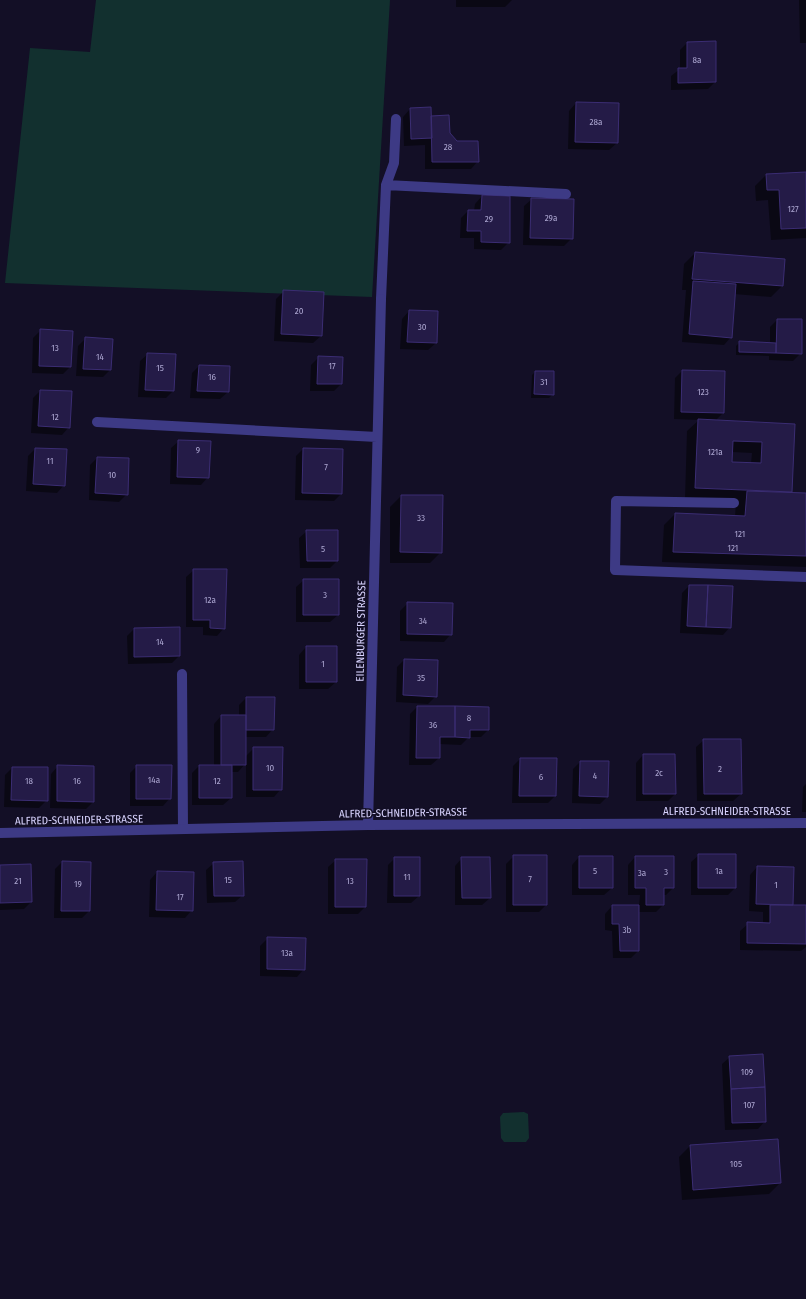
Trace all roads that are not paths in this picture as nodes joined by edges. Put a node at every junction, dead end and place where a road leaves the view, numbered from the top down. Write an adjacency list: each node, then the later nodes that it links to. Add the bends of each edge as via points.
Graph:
1 (396, 119): 2 (street, EILENBURGER STRASSE, via 394,162)
2 (386, 185): 3 (street); 5 (street, EILENBURGER STRASSE)
3 (566, 194)
4 (97, 422): 5 (street)
5 (377, 437): 10 (street, EILENBURGER STRASSE)
6 (734, 503): 7 (street, via 616,501 615,570)
7 (806, 577)
8 (182, 674): 11 (street)
9 (806, 823): 10 (street, ALFRED-SCHNEIDER-STRASSE)
10 (368, 825): 11 (street, ALFRED-SCHNEIDER-STRASSE)
11 (183, 829): 12 (street, ALFRED-SCHNEIDER-STRASSE)
12 (0, 834)

